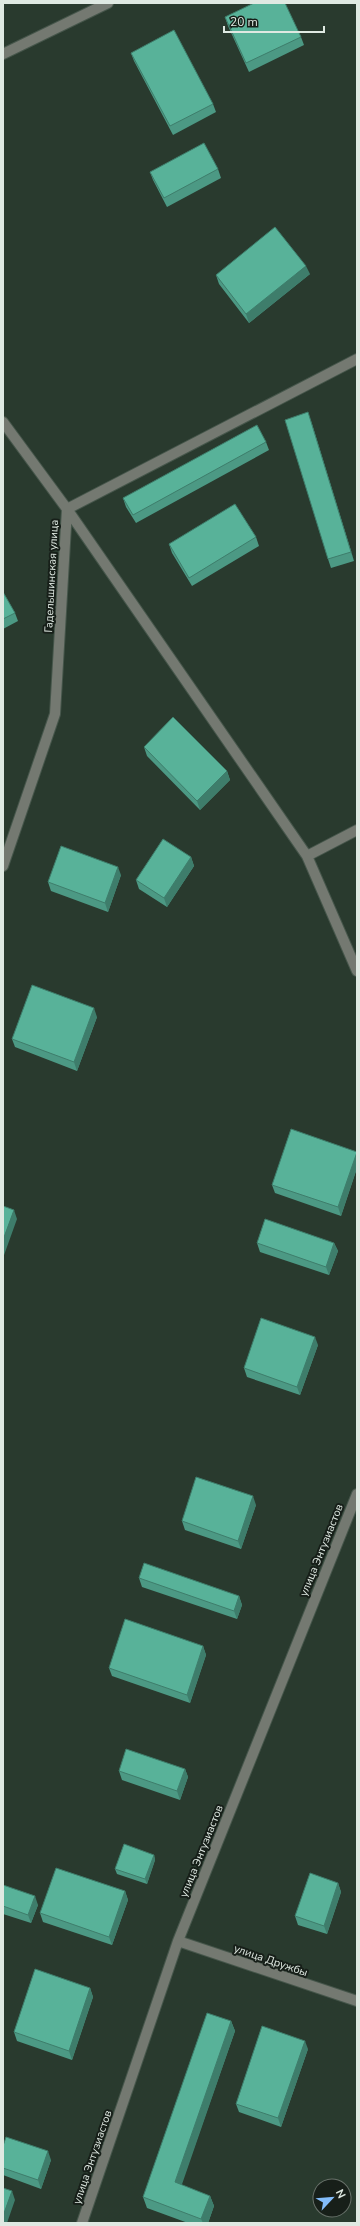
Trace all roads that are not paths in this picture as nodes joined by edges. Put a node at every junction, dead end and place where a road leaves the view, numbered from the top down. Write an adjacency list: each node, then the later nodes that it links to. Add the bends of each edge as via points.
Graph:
1 (108, 3): 2 (street)
2 (3, 54)
3 (357, 359): 5 (street, Гадельшинская улица)
4 (3, 422): 5 (street)
5 (67, 509): 7 (street); 8 (street, Гадельшинская улица, via 55,714)
6 (357, 830): 7 (street)
7 (307, 856): 9 (street)
8 (3, 866)
9 (357, 971)
10 (357, 1494): 11 (street, улица Энтузиастов)
11 (178, 1941): 12 (street, улица Дружбы); 13 (street, улица Энтузиастов)
12 (357, 2001)
13 (82, 2223)

